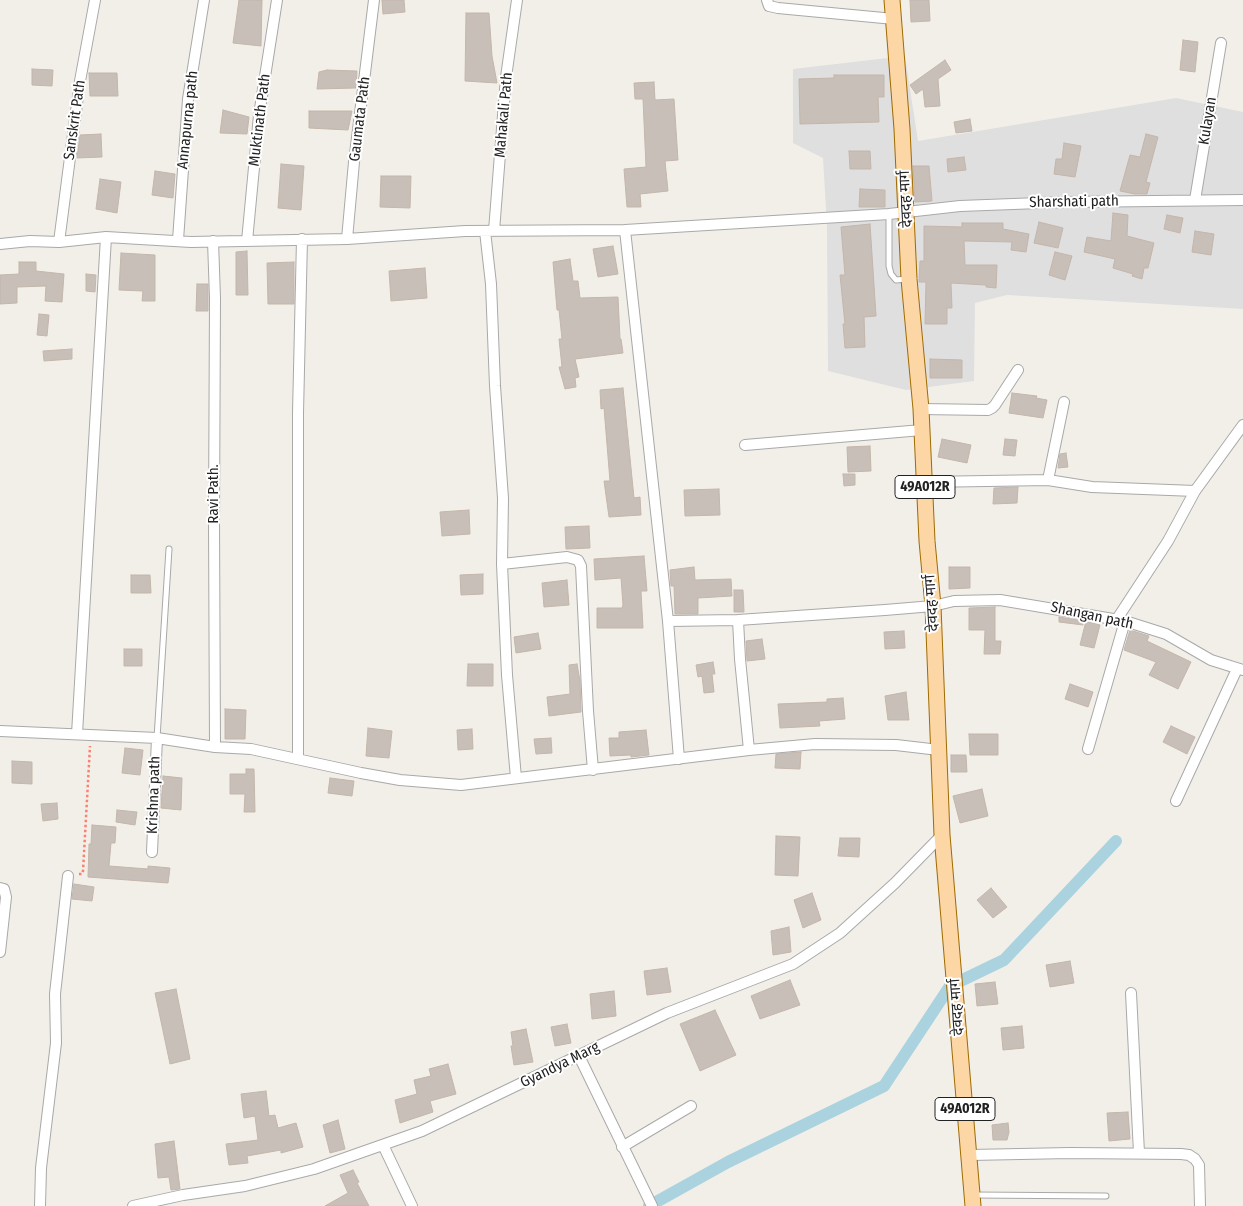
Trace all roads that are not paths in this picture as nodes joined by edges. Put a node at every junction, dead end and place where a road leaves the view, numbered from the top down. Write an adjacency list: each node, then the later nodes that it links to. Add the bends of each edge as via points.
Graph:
1 (95, 0): 22 (street, Sanskrit Path, via 80,81)
2 (204, 0): 19 (street, Annapurna path, via 188,99)
3 (277, 0): 20 (street, Muktinath Path, via 259,116)
4 (374, 0): 18 (street, Gaumata Path)
5 (517, 0): 15 (street, Mahakali Path)
6 (766, 0): 8 (street, via 769,6 778,8)
7 (892, 0): 8 (main road, देवदह मार्ग / 49A012R)
8 (894, 19): 12 (main road, देवदह मार्ग / 49A012R)
9 (1221, 43): 10 (street, Kulayan)
10 (1195, 200): 11 (street, Sharshati path); 12 (street, Sharshati path, via 960,206)
11 (1243, 200)
12 (906, 212): 13 (street, Sharshati path); 24 (main road, देवदह मार्ग / 49A012R)
13 (890, 214): 14 (street, Sharshati path); 24 (lane, via 891,274 896,280)
14 (625, 230): 15 (street, Sharshati path); 39 (street)
15 (490, 231): 18 (street, Sharshati path); 35 (street, Mahakali Path, via 495,386 503,498)
16 (106, 238): 19 (street, Sharshati path); 22 (street, Sharshati path); 42 (street)
17 (302, 239): 18 (street, Sharshati path); 20 (street, Sharshati path); 48 (street, via 298,414)
18 (348, 239)
19 (178, 240): 21 (street, Sharshati path)
20 (247, 240): 21 (street, Sharshati path)
21 (212, 241): 44 (street, Ravi Path., via 215,298)
22 (59, 242): 23 (street, Sharshati path)
23 (0, 244)
24 (910, 279): 27 (main road, देवदह मार्ग / 49A012R)
25 (1018, 370): 27 (street, via 988,410)
26 (1064, 402): 31 (street)
27 (921, 409): 29 (main road, देवदह मार्ग / 49A012R)
28 (1243, 425): 33 (street)
29 (922, 430): 30 (street); 32 (main road, देवदह मार्ग / 49A012R)
30 (746, 445)
31 (1048, 480): 32 (street); 33 (street, via 1092,487)
32 (925, 482): 36 (main road, देवदह मार्ग / 49A012R)
33 (1195, 491): 38 (street)
34 (169, 549): 43 (lane)
35 (502, 564): 50 (street, via 567,557 578,560 581,566); 51 (street, Mahakali Path)
36 (933, 606): 37 (street, Shangan path); 38 (street, Shangan path, via 954,601 1000,600); 47 (main road, देवदह मार्ग / 49A012R)
37 (738, 620): 39 (street, Shangan path); 46 (street)
38 (1121, 620): 40 (street, Shangan path, via 1166,634 1211,660); 45 (street)
39 (668, 621): 49 (street)
40 (1240, 669): 52 (street)
41 (0, 731): 42 (street)
42 (78, 734): 43 (street)
43 (157, 738): 44 (street); 54 (street, Krishna path)
44 (215, 747): 48 (street, via 250,749)
45 (1088, 748)
46 (749, 750): 47 (street, via 815,744 896,745); 49 (street)
47 (939, 750): 53 (main road, देवदह मार्ग / 49A012R)
48 (298, 758): 51 (street, via 361,773 434,784 461,785)
49 (679, 758): 50 (street)
50 (593, 770): 51 (street)
51 (516, 778)
52 (1176, 801)
53 (942, 835): 59 (street, Gyandya Marg, via 840,933 793,964 667,1013); 64 (main road, देवदह मार्ग / 49A012R)
54 (152, 852)
55 (68, 876): 67 (street, via 55,994 56,1043 41,1168)
56 (0, 888): 57 (street, via 4,889 6,897)
57 (0, 952)
58 (1131, 993): 63 (street)
59 (579, 1056): 61 (street, Gyandya Marg, via 422,1131); 62 (street)
60 (691, 1106): 62 (street)
61 (383, 1145): 68 (street, Gyandya Marg, via 314,1169 244,1186); 69 (street)
62 (622, 1147): 70 (street)
63 (1139, 1153): 64 (street); 71 (street, via 1181,1154 1195,1159 1200,1174)
64 (970, 1155): 66 (main road, देवदह मार्ग / 49A012R)
65 (1106, 1196): 66 (lane)
66 (972, 1201)
67 (40, 1206)
68 (133, 1206)
69 (412, 1206)
70 (652, 1206)
71 (1200, 1206)

